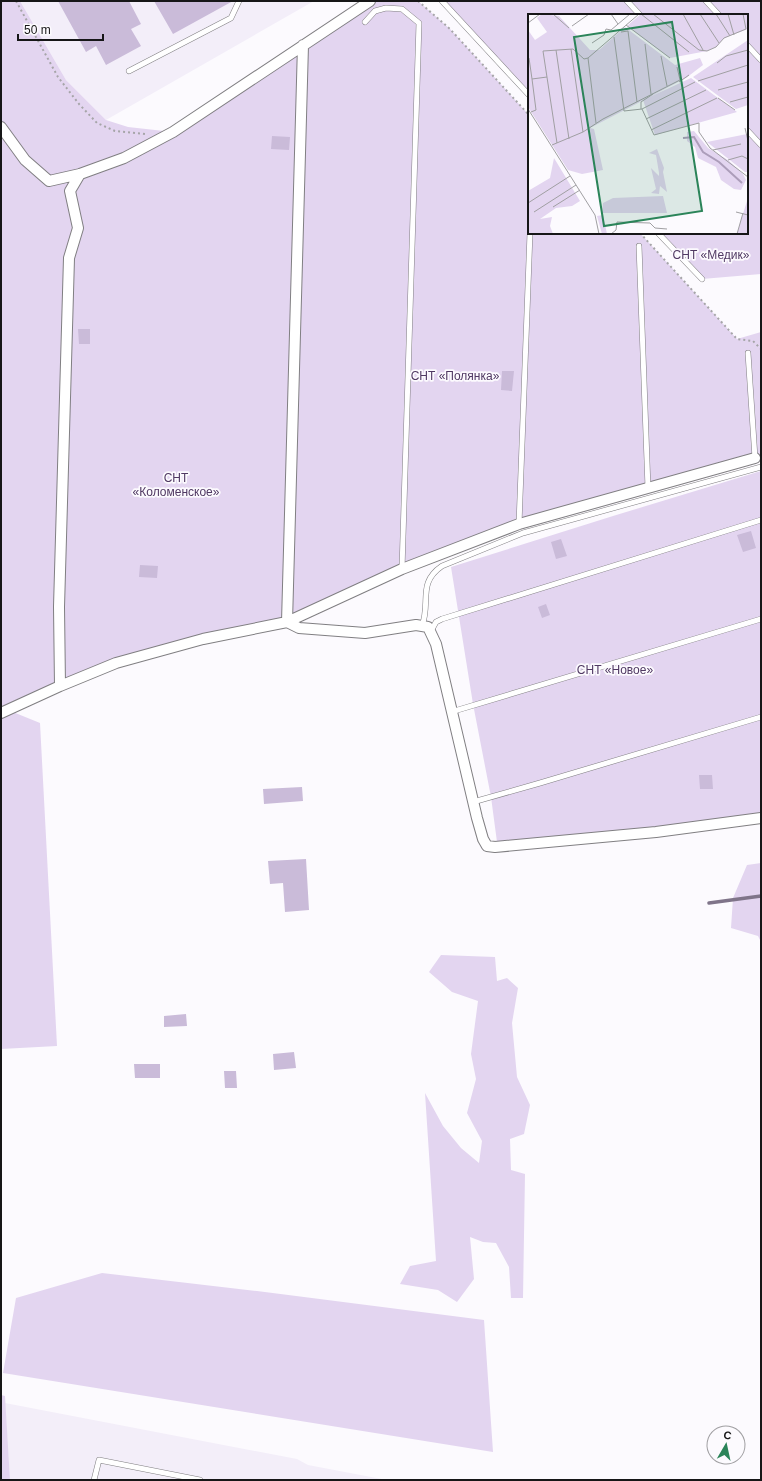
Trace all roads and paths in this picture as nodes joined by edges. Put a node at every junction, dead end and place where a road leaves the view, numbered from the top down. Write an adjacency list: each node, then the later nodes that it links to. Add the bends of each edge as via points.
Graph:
1 (16, 1): 19 (path, via 58,77 79,104 97,122 115,131)
2 (239, 1): 14 (lane, via 231,18)
3 (370, 1): 11 (street)
4 (418, 1): 16 (path, via 450,29)
5 (442, 1): 15 (lane)
6 (627, 1): 8 (lane)
7 (706, 1): 9 (lane)
8 (639, 14)
9 (718, 14)
10 (365, 22): 34 (lane, via 375,11 386,8 402,9 418,23)
11 (303, 45): 21 (street, via 173,132 124,158); 36 (street)
12 (748, 46): 13 (lane)
13 (761, 60)
14 (129, 71)
15 (528, 94)
16 (528, 114)
17 (1, 127): 21 (street, via 25,160 49,181)
18 (748, 131): 20 (lane)
19 (148, 134)
20 (761, 145)
21 (80, 174): 39 (street, via 70,191 78,228 69,258 59,607)
22 (530, 234): 33 (lane)
23 (641, 234): 27 (path, via 737,339 753,341)
24 (659, 234): 26 (lane)
25 (639, 246): 31 (lane)
26 (702, 279)
27 (761, 349)
28 (748, 353): 29 (lane)
29 (755, 458): 31 (street)
30 (761, 467): 37 (lane, via 523,533 442,566 429,578)
31 (648, 488): 33 (street)
32 (761, 520): 38 (lane, via 442,619 436,622)
33 (519, 524): 34 (street)
34 (402, 569): 36 (street)
35 (761, 619): 40 (lane)
36 (287, 622): 37 (street, via 299,628 365,633); 39 (street, via 203,639 123,661)
37 (422, 626): 38 (street)
38 (431, 632): 40 (street)
39 (60, 686): 41 (street)
40 (451, 712): 43 (street)
41 (1, 713)
42 (761, 717): 43 (lane)
43 (473, 802): 44 (street, via 483,839 487,846 495,847 663,831)
44 (761, 818)
45 (94, 1480): 46 (lane, via 99,1460)
46 (200, 1480)

